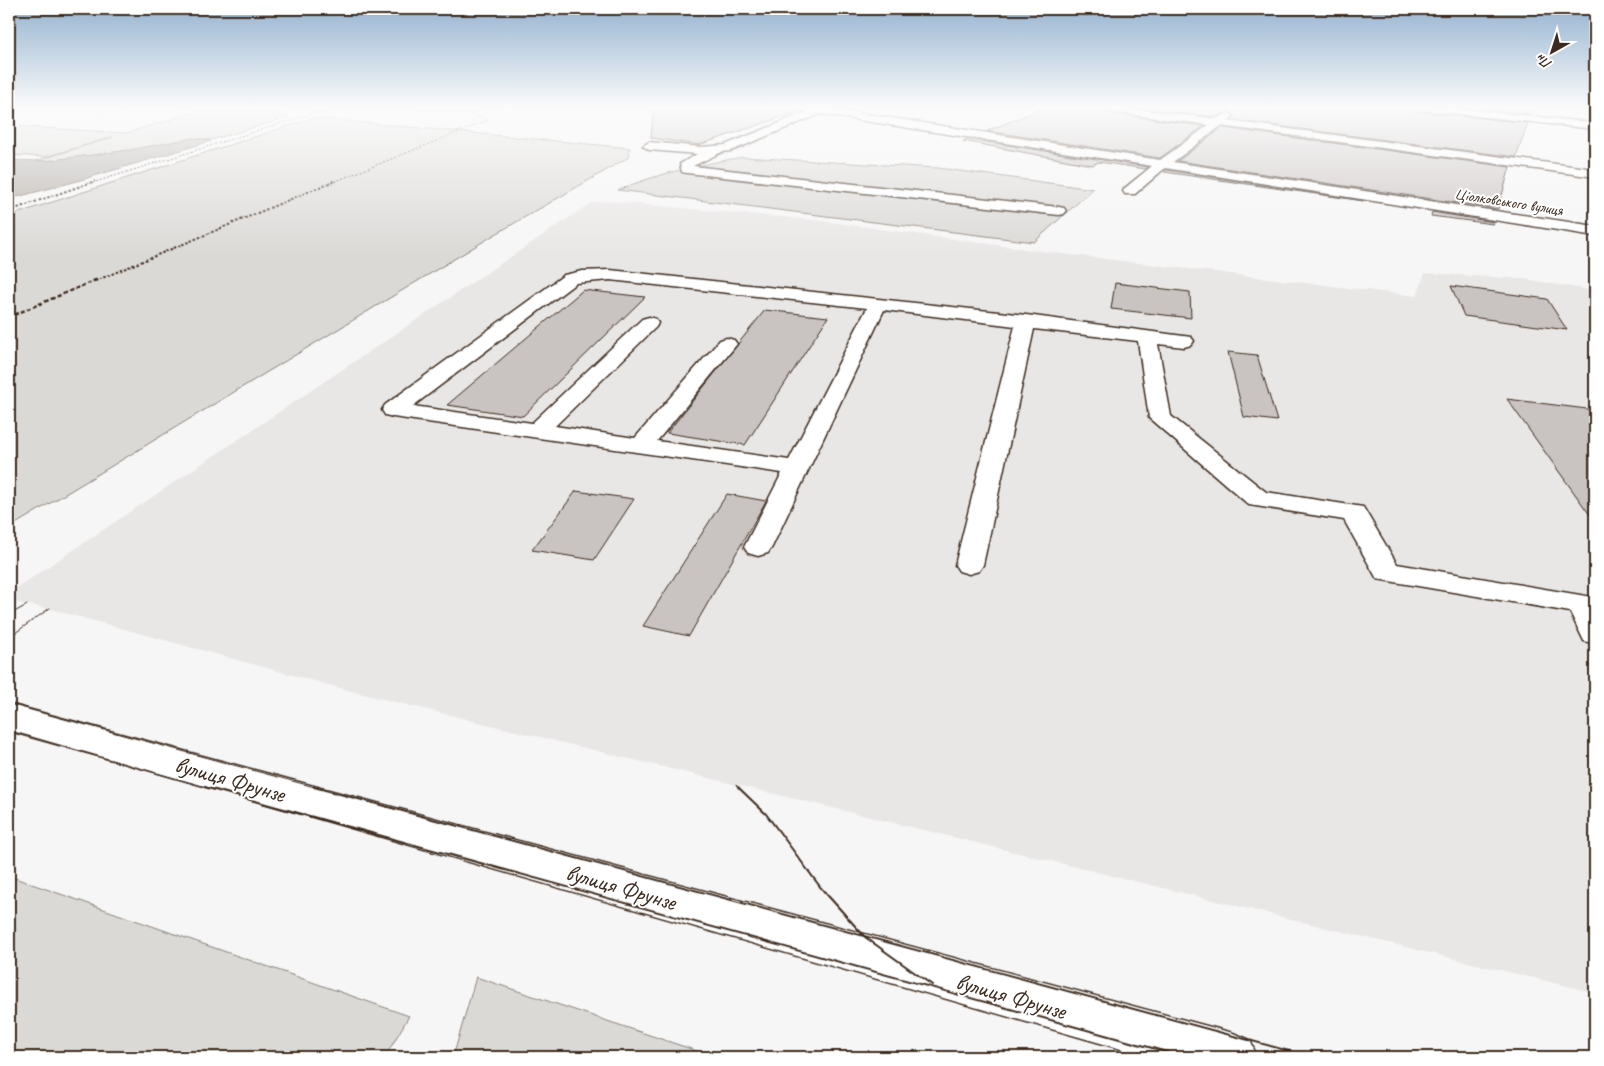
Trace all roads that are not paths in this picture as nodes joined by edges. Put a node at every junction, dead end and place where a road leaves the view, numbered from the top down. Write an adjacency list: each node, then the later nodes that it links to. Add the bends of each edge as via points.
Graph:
1 (701, 157): 8 (street, via 686,164 687,169)
2 (1125, 157): 5 (street, Ціолковського вулиця)
3 (1172, 157): 5 (street)
4 (1475, 157): 6 (street)
5 (1163, 163): 7 (street); 9 (street, Ціолковського вулиця)
6 (1595, 173)
7 (1130, 191)
8 (1059, 211)
9 (1595, 231)
10 (878, 304): 11 (street); 16 (street, via 610,275 582,276 570,279 393,410); 18 (street)
11 (1026, 321): 13 (street); 20 (street)
12 (649, 323): 16 (street)
13 (1146, 336): 14 (street); 21 (street, via 1160,418 1258,499 1354,513 1387,572 1581,604)
14 (1184, 340)
15 (727, 344): 17 (street)
16 (537, 431): 17 (street)
17 (641, 445): 18 (street)
18 (796, 468): 19 (street)
19 (758, 547)
20 (969, 565)
21 (1595, 633)
22 (9, 717): 23 (street, вулиця Фрунзе)
23 (1162, 1047): 24 (street, вулиця Фрунзе)
24 (1232, 1057)

